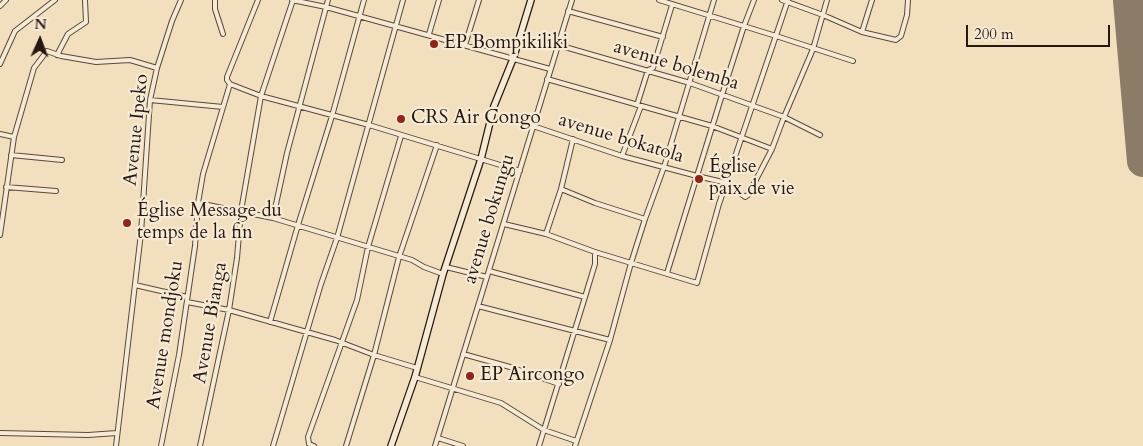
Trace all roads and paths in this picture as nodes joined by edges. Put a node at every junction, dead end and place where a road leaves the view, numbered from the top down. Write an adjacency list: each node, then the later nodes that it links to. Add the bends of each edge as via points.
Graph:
1 (6, 0): 24 (street)
2 (55, 0): 43 (street, via 15,31)
3 (85, 0): 40 (street, via 86,22 68,34)
4 (181, 0): 44 (street, Avenue Ipeko)
5 (215, 0): 33 (street)
6 (258, 0): 49 (street, Avenue mondjoku, via 227,77)
7 (292, 0): 25 (street); 51 (street, Avenue Bianga)
8 (328, 0): 25 (street)
9 (364, 0): 29 (street)
10 (403, 0): 30 (street)
11 (440, 0): 34 (street)
12 (479, 0): 37 (street)
13 (531, 0): 41 (street)
14 (572, 0): 26 (street, avenue bokungu)
15 (659, 0): 23 (street)
16 (714, 0): 27 (street)
17 (754, 0): 31 (street)
18 (782, 0): 22 (street)
19 (827, 0): 28 (street, avenue bokatola)
20 (872, 0): 32 (street)
21 (908, 0): 32 (street, via 901,36 896,40)
22 (788, 1): 28 (street); 35 (street)
23 (672, 5): 27 (street); 36 (street)
24 (0, 6)
25 (326, 7): 29 (street); 55 (street)
26 (568, 11): 36 (street); 38 (street, avenue bokungu)
27 (710, 15): 31 (street); 48 (street)
28 (823, 15): 32 (street); 39 (street, avenue bokatola)
29 (360, 17): 30 (street); 57 (street)
30 (395, 26): 34 (street); 60 (street)
31 (744, 26): 35 (street); 50 (street)
32 (862, 32)
33 (223, 34)
34 (429, 34): 37 (street)
35 (776, 36): 39 (street); 54 (street)
36 (663, 37): 46 (street, via 653,68)
37 (465, 45): 41 (street)
38 (558, 45): 45 (street, avenue bokungu); 46 (street, avenue bolemba)
39 (813, 49): 42 (street); 59 (street, avenue bokatola)
40 (56, 54): 44 (street, via 96,62 130,60); 67 (street, via 47,51 34,68)
41 (513, 58): 45 (street); 73 (street, via 494,106)
42 (853, 62)
43 (0, 64)
44 (157, 68): 52 (street, Avenue Ipeko)
45 (550, 69): 47 (street, avenue bokungu)
46 (648, 70): 48 (street, avenue bolemba); 53 (street)
47 (547, 80): 53 (street); 61 (street, avenue bokungu)
48 (690, 83): 50 (street, avenue bolemba); 58 (street)
49 (230, 84): 51 (street); 56 (street, Avenue mondjoku)
50 (722, 94): 54 (street, avenue bolemba); 62 (street)
51 (261, 96): 55 (street); 83 (street, Avenue Bianga)
52 (150, 100): 56 (street); 100 (street, Avenue Ipeko)
53 (639, 105): 58 (street); 72 (street)
54 (752, 105): 59 (street, avenue bolemba); 66 (street)
55 (300, 106): 57 (street); 84 (street, via 286,153)
56 (223, 107): 82 (street, Avenue mondjoku)
57 (332, 116): 60 (street); 87 (street)
58 (680, 116): 62 (street); 75 (street)
59 (784, 116): 64 (street); 70 (street, avenue bokatola)
60 (369, 125): 65 (street); 90 (street)
61 (533, 126): 68 (street, avenue bokatola); 76 (street, avenue bokungu)
62 (712, 126): 66 (street); 77 (street)
63 (0, 134): 67 (street)
64 (820, 135)
65 (401, 136): 69 (street); 91 (street)
66 (742, 136): 70 (street); 78 (street)
67 (14, 137): 71 (street)
68 (573, 139): 72 (street, avenue bokatola); 80 (street)
69 (436, 145): 73 (street); 93 (street)
70 (772, 149): 78 (street, avenue bokatola, via 746,196)
71 (11, 155): 74 (street); 79 (street)
72 (622, 156): 75 (street, avenue bokatola)
73 (481, 159): 76 (street); 95 (street)
74 (62, 160)
75 (664, 167): 77 (street, avenue bokatola); 85 (street)
76 (520, 171): 86 (street, avenue bokungu)
77 (697, 176): 78 (street, avenue bokatola); 97 (street)
78 (727, 183): 97 (street, via 697,283)
79 (6, 187): 81 (street); 89 (street)
80 (561, 188): 85 (street); 88 (street)
81 (56, 192)
82 (198, 203): 83 (street); 102 (street, Avenue mondjoku)
83 (242, 211): 84 (street); 104 (street, Avenue Bianga)
84 (273, 218): 87 (street)
85 (645, 219): 94 (street)
86 (504, 224): 88 (street); 96 (street, avenue bokungu)
87 (298, 225): 90 (street); 105 (street)
88 (546, 234): 92 (street)
89 (0, 235)
90 (337, 238): 91 (street); 106 (street)
91 (368, 247): 93 (street); 109 (street, via 356,300)
92 (595, 252): 94 (street); 101 (street, via 595,264)
93 (399, 257): 98 (street); 111 (street)
94 (631, 263): 97 (street); 108 (street)
95 (446, 267): 98 (street); 99 (street)
96 (489, 271): 99 (street, avenue bokungu); 101 (street)
97 (667, 273)
98 (444, 274): 112 (street)
99 (487, 277): 103 (street, avenue bokungu)
100 (135, 285): 102 (street); 118 (street, Avenue Ipeko)
101 (585, 297): 107 (street)
102 (187, 299): 104 (street); 122 (street, Avenue mondjoku)
103 (478, 306): 107 (street); 110 (street, avenue bokungu)
104 (228, 310): 105 (street); 123 (street, Avenue Bianga)
105 (270, 322): 106 (street)
106 (306, 332): 109 (street); 124 (street)
107 (574, 332): 108 (street); 114 (street)
108 (610, 340): 120 (street)
109 (341, 343): 111 (street); 125 (street, via 308,438 309,444)
110 (463, 354): 114 (street); 115 (street, avenue bokungu)
111 (374, 355): 112 (street); 126 (street)
112 (417, 368): 113 (street)
113 (415, 377): 115 (street); 127 (street)
114 (558, 384): 116 (street)
115 (452, 389): 116 (street, via 500,404); 119 (street, avenue bokungu)
116 (544, 430): 120 (street); 130 (street)
117 (0, 433): 118 (street)
118 (117, 433): 121 (street, Avenue Ipeko)
119 (438, 438): 128 (street, avenue bokungu); 129 (street)
120 (576, 444)
121 (116, 446)
122 (161, 446)
123 (200, 446)
124 (273, 446)
125 (314, 446)
126 (346, 446)
127 (391, 446)
128 (435, 446)
129 (462, 446)
130 (538, 446)

